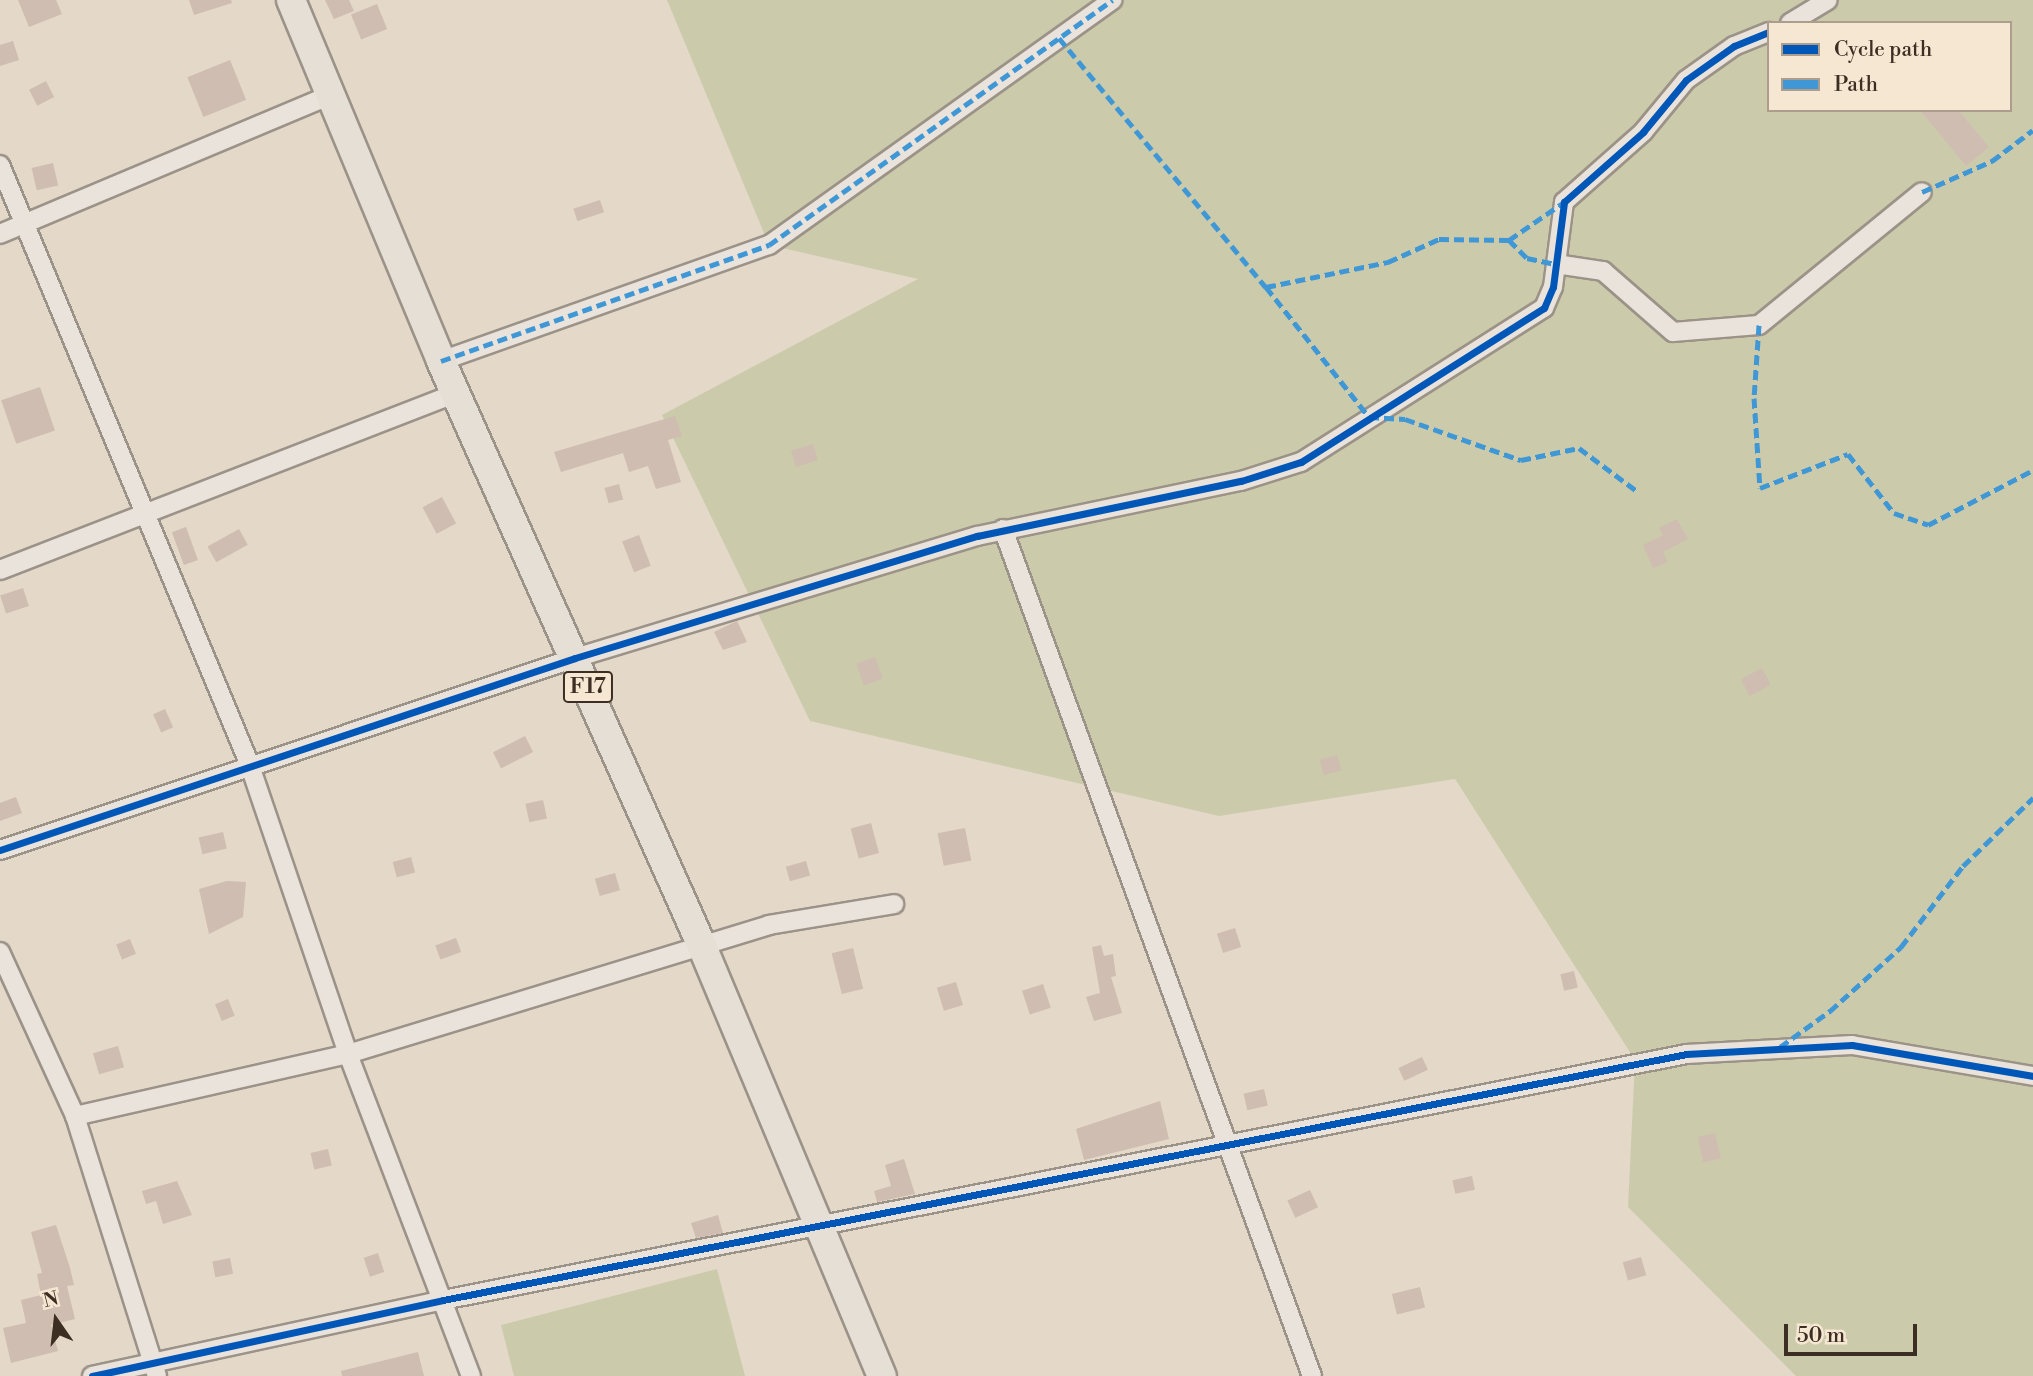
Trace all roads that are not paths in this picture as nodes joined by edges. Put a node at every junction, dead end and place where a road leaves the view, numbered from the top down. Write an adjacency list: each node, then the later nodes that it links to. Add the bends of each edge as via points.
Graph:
1 (291, 0): 6 (highway, F17)
2 (1113, 0): 12 (street, via 769,246)
3 (1828, 0): 4 (street)
4 (1793, 21)
5 (1767, 33): 11 (street, via 1734,46 1686,80 1643,132 1573,192 1564,202)
6 (329, 96): 9 (street); 12 (highway, F17)
7 (0, 165): 9 (street)
8 (1922, 192): 11 (street, via 1759,325 1673,332 1604,271)
9 (25, 225): 10 (street); 14 (street)
10 (0, 234)
11 (1556, 264): 15 (street, via 1545,308 1301,462 1241,481)
12 (441, 361): 13 (highway, F17)
13 (459, 392): 14 (street); 17 (highway, F17)
14 (147, 516): 16 (street); 18 (street)
15 (1003, 529): 17 (street); 26 (street)
16 (0, 570)
17 (575, 658): 18 (street); 21 (highway, F17)
18 (249, 764): 19 (street); 23 (street)
19 (0, 849)
20 (894, 904): 21 (street, via 769,925)
21 (702, 946): 23 (street); 27 (highway, F17)
22 (0, 952): 25 (street)
23 (348, 1054): 25 (street); 28 (street)
24 (2033, 1076): 26 (street, via 1852,1045 1686,1054)
25 (75, 1116): 29 (street)
26 (1230, 1144): 27 (street); 33 (street)
27 (822, 1227): 28 (street); 32 (highway, F17)
28 (443, 1300): 29 (street); 31 (street)
29 (155, 1369): 30 (street)
30 (92, 1376)
31 (471, 1376)
32 (882, 1376)
33 (1312, 1376)

